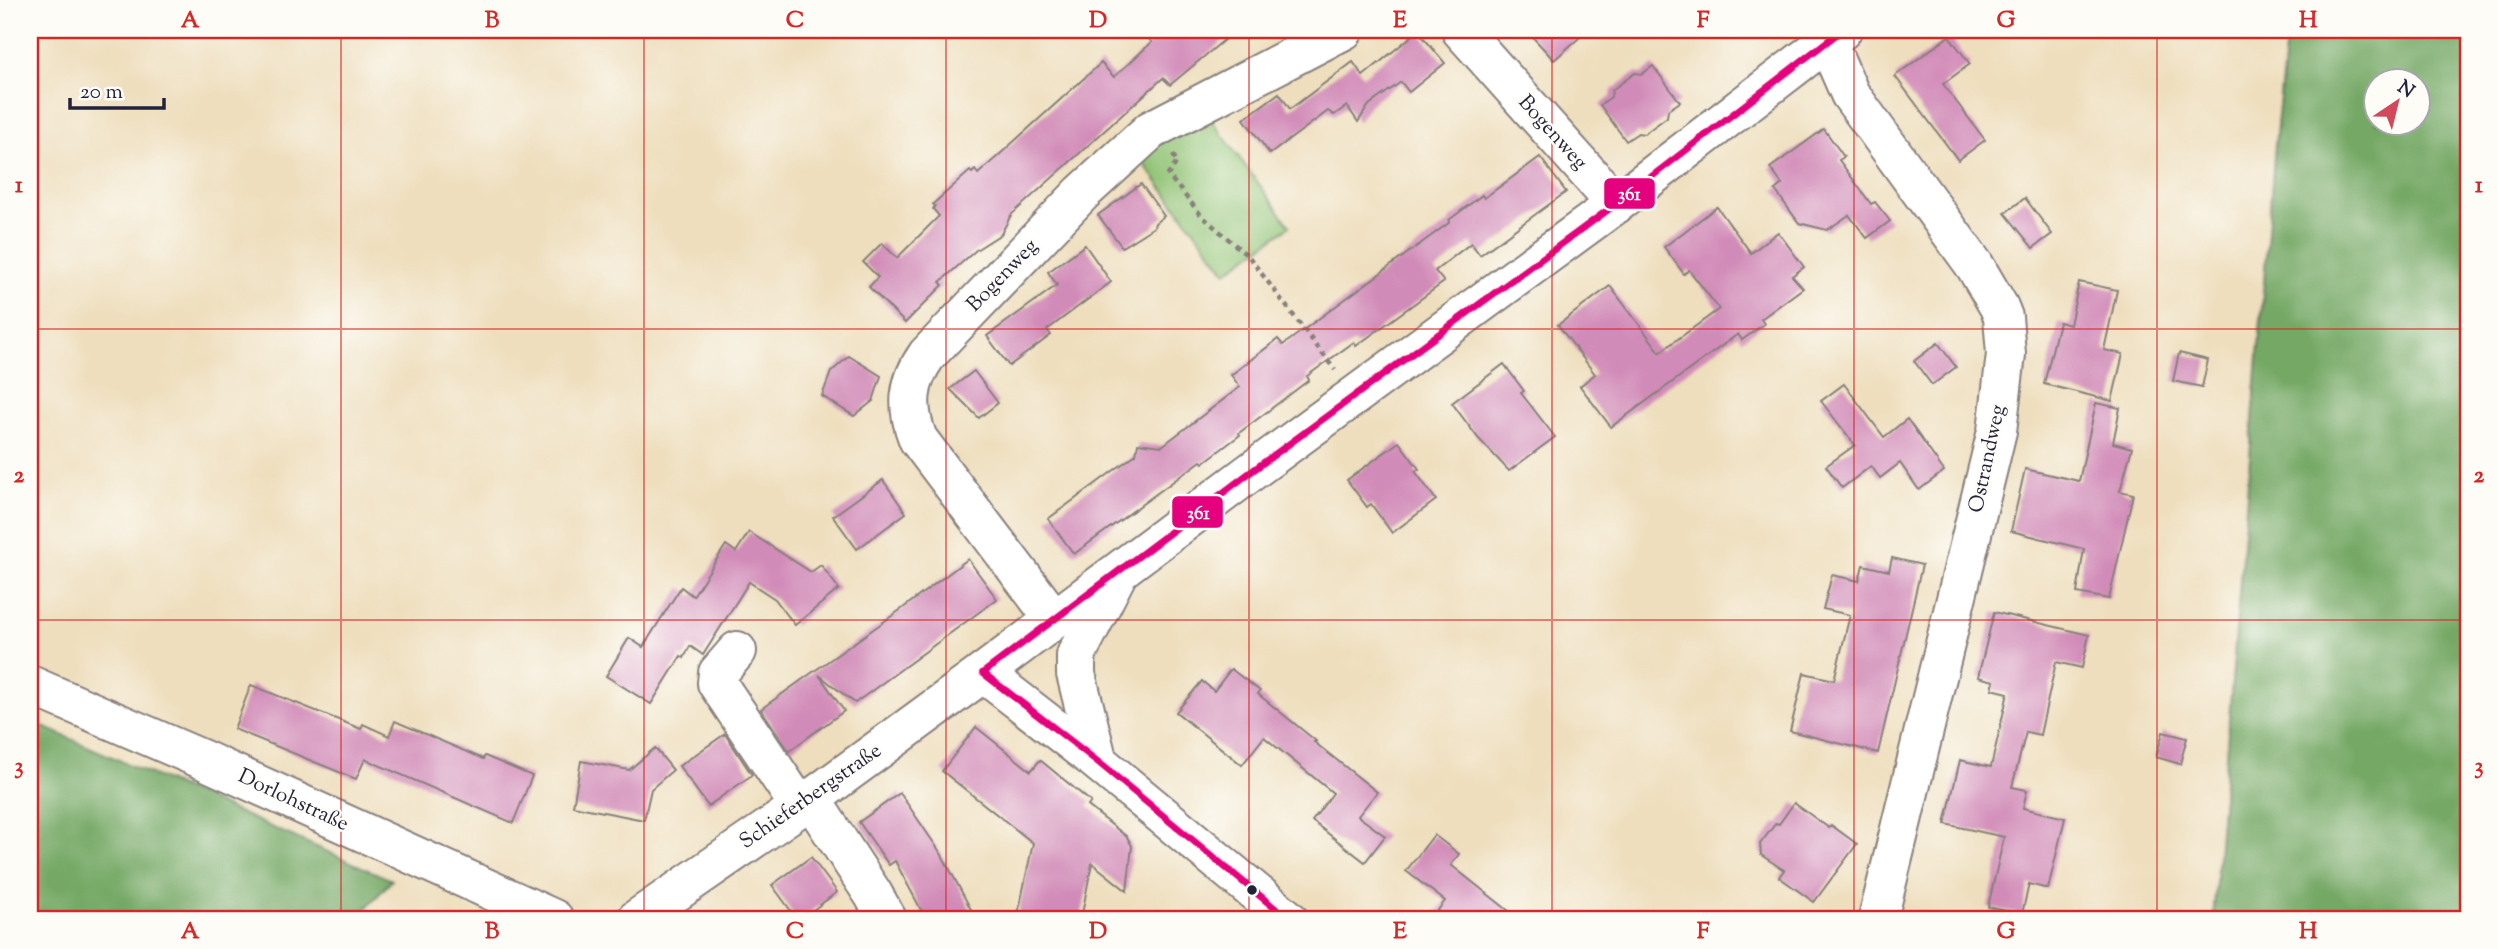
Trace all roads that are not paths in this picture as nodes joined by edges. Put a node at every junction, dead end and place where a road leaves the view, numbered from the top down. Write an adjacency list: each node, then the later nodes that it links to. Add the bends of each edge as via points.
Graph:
1 (1344, 30): 6 (street, Bogenweg, via 1151,130 1082,193 919,365 909,404 918,439)
2 (1461, 30): 4 (street, Bogenweg)
3 (1830, 33): 4 (street, Schieferbergstraße); 16 (street, Ostrandweg, via 1850,94 1988,287 2005,330 1997,431)
4 (1616, 204): 5 (street, Schieferbergstraße)
5 (1119, 571): 6 (street, Schieferbergstraße); 10 (street, via 1076,655 1076,674)
6 (1054, 619): 8 (street, Schieferbergstraße)
7 (737, 650): 11 (street, via 718,673 717,682)
8 (983, 673): 10 (street); 11 (street, Schieferbergstraße)
9 (30, 685): 12 (street, Dorlohstraße)
10 (1098, 762): 15 (street)
11 (805, 803): 13 (street, Schieferbergstraße); 14 (street)
12 (554, 919)
13 (638, 919)
14 (887, 919)
15 (1288, 919)
16 (1878, 919)

